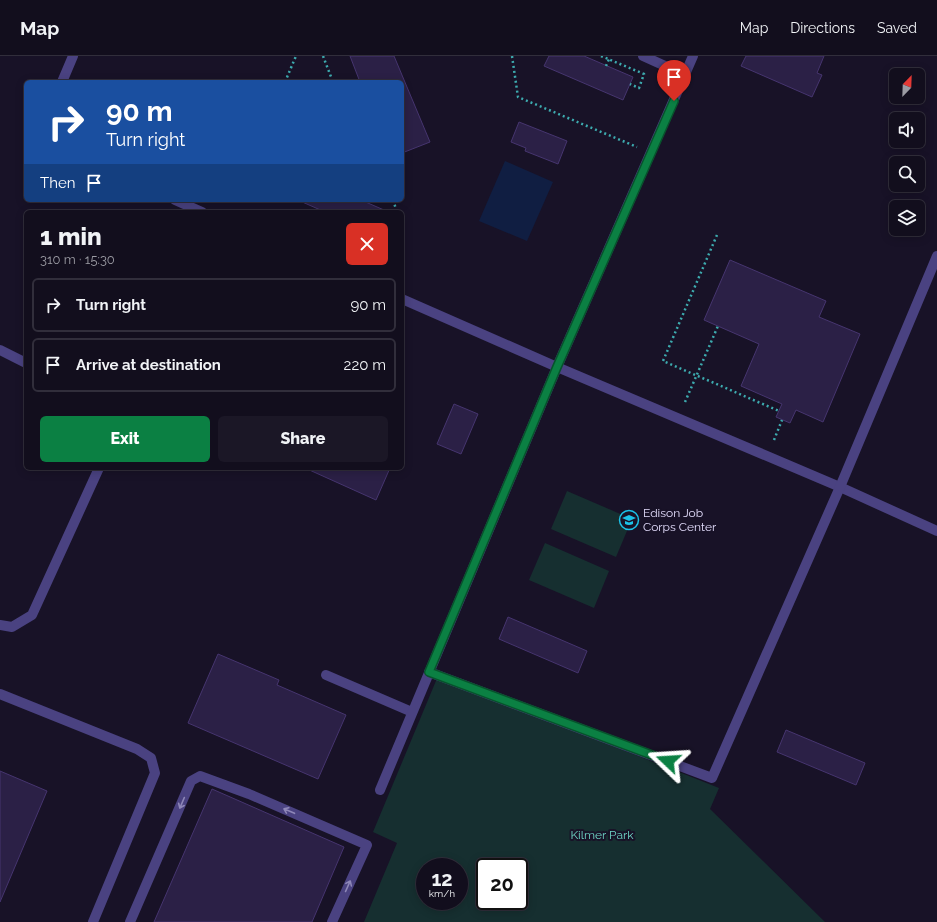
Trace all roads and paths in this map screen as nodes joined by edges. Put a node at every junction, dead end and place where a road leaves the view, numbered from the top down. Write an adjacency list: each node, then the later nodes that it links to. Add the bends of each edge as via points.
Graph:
1 (72, 56): 11 (lane)
2 (296, 56): 12 (path)
3 (323, 56): 13 (path)
4 (512, 56): 15 (path, via 518,97)
5 (601, 56): 8 (path)
6 (643, 56): 10 (lane)
7 (693, 56): 10 (lane)
8 (609, 59): 9 (path); 14 (path, via 644,74 639,88)
9 (606, 66)
10 (685, 75): 15 (lane)
11 (63, 80)
12 (286, 80)
13 (332, 80)
14 (630, 84)
15 (651, 153): 24 (lane)
16 (180, 202): 17 (lane)
17 (198, 210)
18 (717, 235): 25 (path, via 663,361)
19 (937, 256): 31 (lane)
20 (404, 300): 24 (lane)
21 (718, 326): 25 (path)
22 (0, 350): 23 (lane)
23 (24, 362)
24 (557, 367): 31 (lane); 34 (lane)
25 (697, 375): 26 (path); 27 (path)
26 (685, 402)
27 (779, 411)
28 (782, 420): 29 (path)
29 (774, 440)
30 (98, 470): 33 (lane, via 32,615 12,626)
31 (840, 487): 32 (lane); 34 (lane, via 712,778)
32 (937, 531)
33 (0, 625)
34 (429, 672): 37 (lane)
35 (326, 675): 37 (lane)
36 (0, 694): 39 (lane, via 137,749 151,758 154,773)
37 (412, 712): 38 (lane)
38 (380, 790)
39 (93, 922)
40 (130, 922): 41 (lane, one-way to 40, via 366,845 249,794 200,776 191,781)
41 (332, 922)

